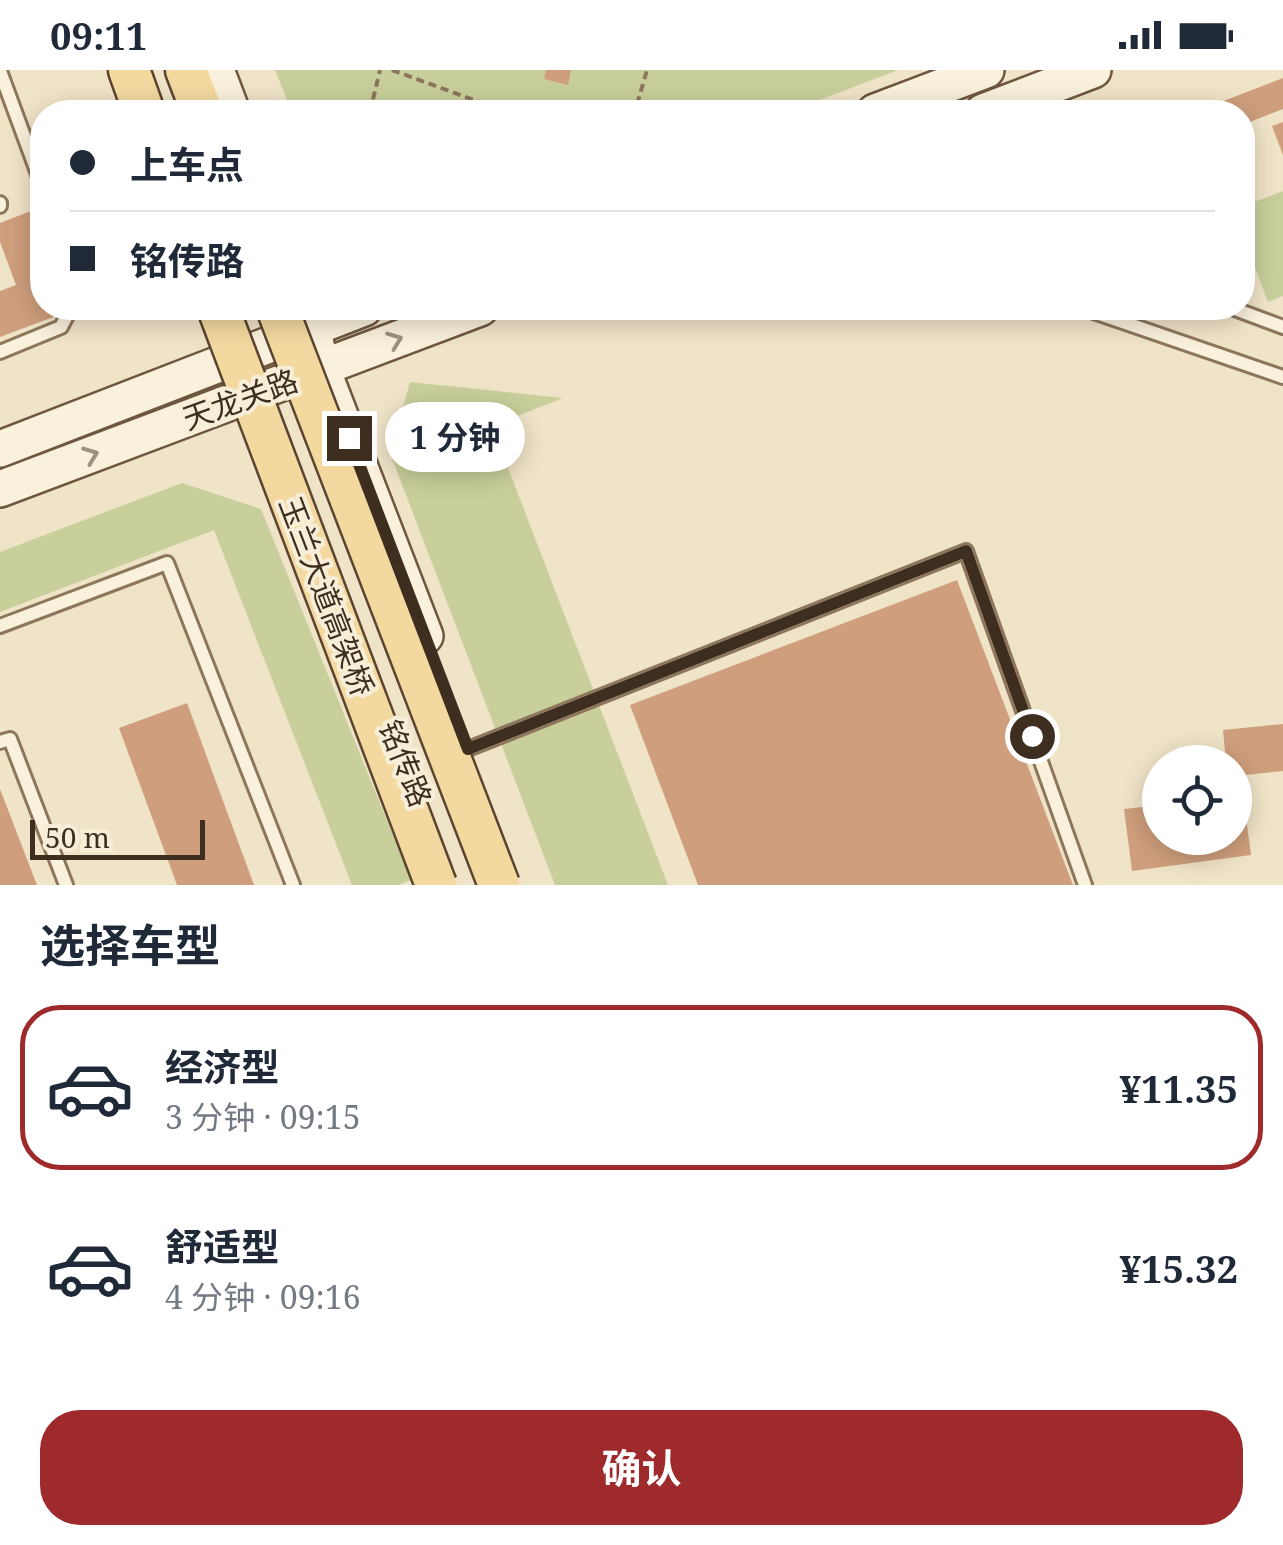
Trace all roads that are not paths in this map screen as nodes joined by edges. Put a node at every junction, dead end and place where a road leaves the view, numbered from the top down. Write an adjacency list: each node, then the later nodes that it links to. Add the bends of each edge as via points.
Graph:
1 (129, 70): 8 (main road)
2 (137, 70): 9 (main road)
3 (186, 70): 10 (main road)
4 (216, 70): 11 (main road)
5 (986, 70): 12 (main road)
6 (1093, 70): 13 (main road)
7 (0, 72): 14 (lane)
8 (140, 100)
9 (148, 100)
10 (197, 100)
11 (227, 100)
12 (907, 100)
13 (1014, 100)
14 (30, 153)
15 (1255, 317): 24 (lane)
16 (66, 320): 25 (lane, via 62,328)
17 (225, 320): 37 (main road, 玉兰大道高架桥, bridge)
18 (226, 320): 26 (main road, 铭传路)
19 (282, 320): 39 (main road, 玉兰大道高架桥, bridge)
20 (305, 320): 26 (main road, 天龙关路)
21 (311, 320): 27 (main road, 铭传路)
22 (448, 320): 27 (main road, 天龙关路, one-way to 22)
23 (1117, 320): 28 (lane)
24 (1283, 328)
25 (0, 352)
26 (241, 356): 29 (main road, 铭传路); 30 (main road, 天龙关路)
27 (322, 368): 29 (main road, 天龙关路); 34 (main road, 铭传路)
28 (1283, 377)
29 (258, 390): 31 (main road, 天龙关路, one-way to 29); 38 (main road, 铭传路)
30 (0, 449)
31 (0, 490)
32 (0, 626): 36 (lane, via 168,563)
33 (0, 742): 35 (lane, via 10,739)
34 (468, 749): 40 (main road, 铭传路); 41 (lane, via 966,551)
35 (66, 885)
36 (292, 885)
37 (436, 885)
38 (454, 885)
39 (498, 885)
40 (519, 885)
41 (1085, 885)

